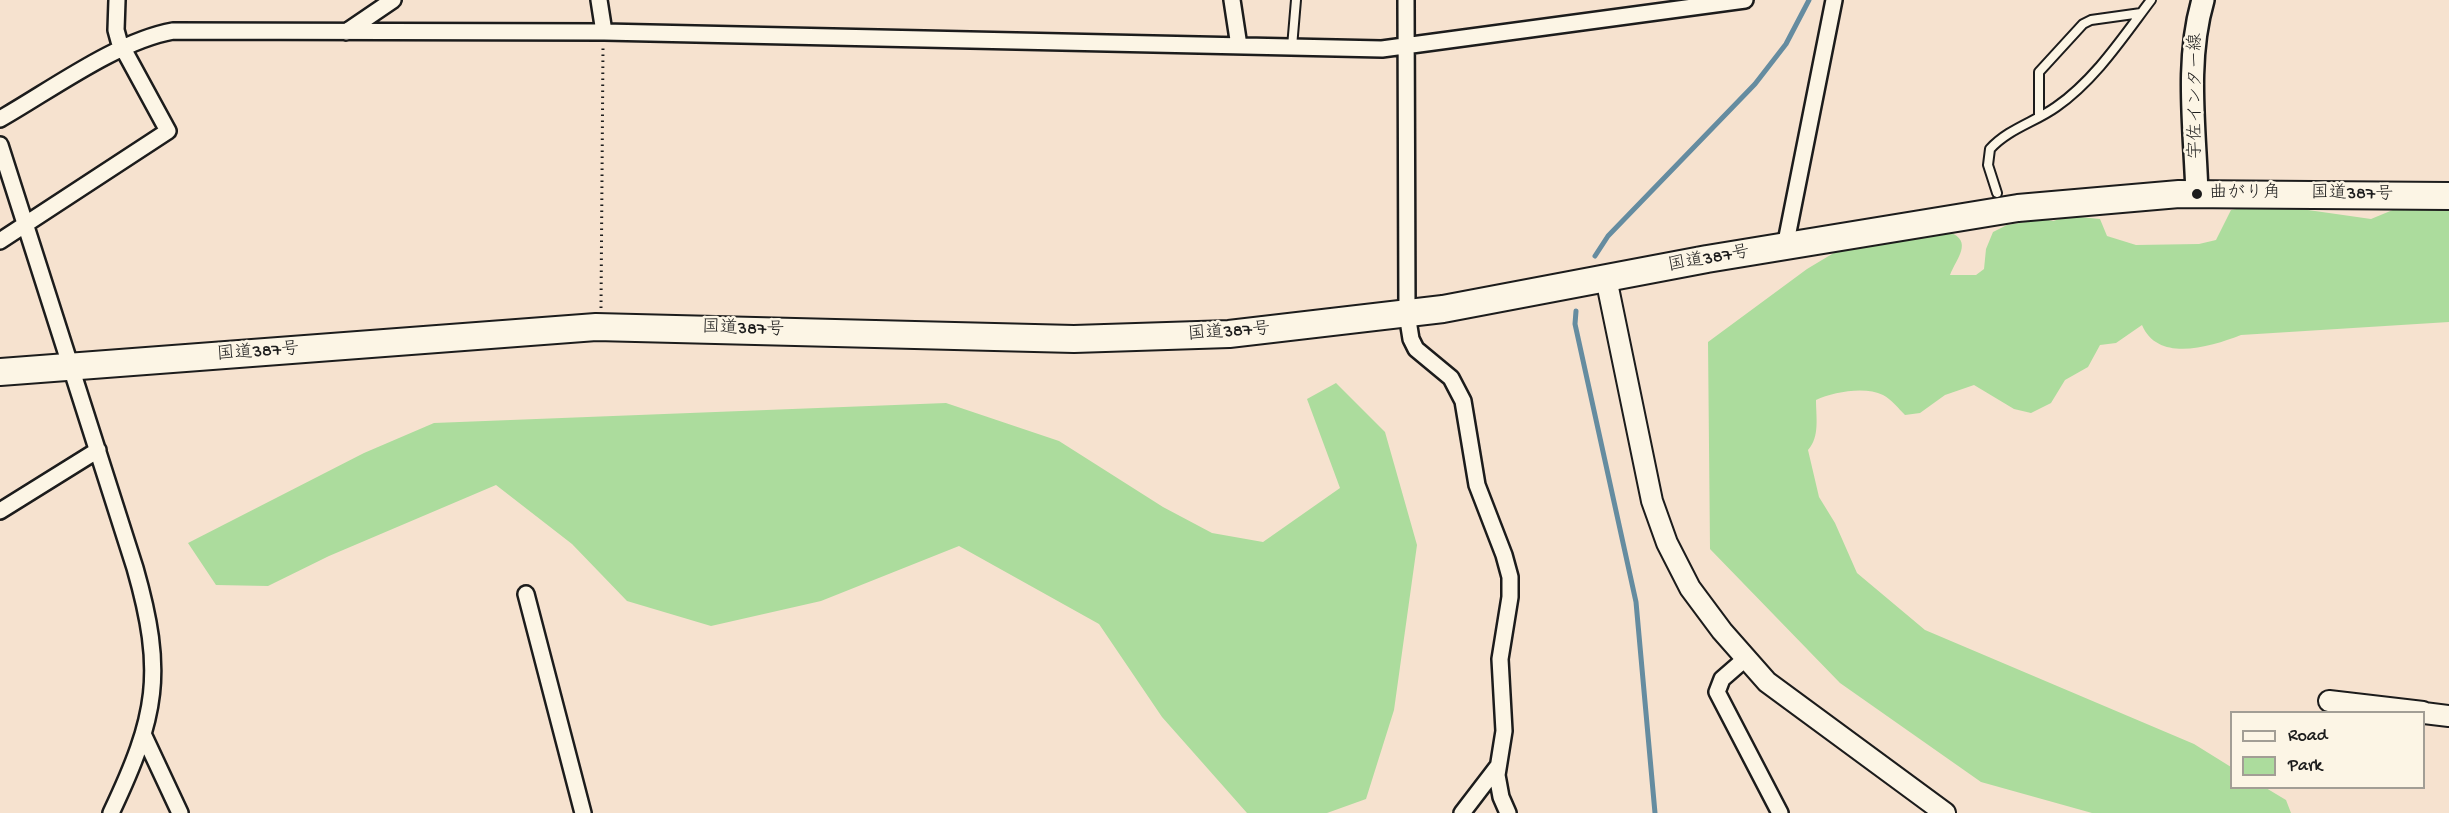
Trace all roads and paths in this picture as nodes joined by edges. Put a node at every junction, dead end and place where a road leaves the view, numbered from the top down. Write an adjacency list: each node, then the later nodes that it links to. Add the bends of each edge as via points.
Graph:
1 (117, 0): 17 (street, via 116,30)
2 (393, 0): 13 (street)
3 (599, 0): 14 (street)
4 (1232, 0): 15 (street)
5 (1296, 0): 16 (lane)
6 (1406, 0): 18 (street)
7 (1745, 0): 11 (street)
8 (1834, 0): 27 (street)
9 (2151, 0): 12 (lane)
10 (2203, 0): 23 (main road, 宇佐インター線, via 2193,59)
11 (1699, 3): 18 (street)
12 (2141, 13): 19 (lane, via 2090,77); 19 (lane, via 2083,24 2039,72)
13 (346, 32): 14 (street); 17 (street, via 173,31)
14 (604, 32): 15 (street); 30 (path)
15 (1239, 46): 16 (street)
16 (1292, 47): 18 (street)
17 (123, 48): 20 (street); 25 (street, via 168,131)
18 (1406, 48): 29 (street)
19 (2040, 117): 22 (lane, via 1990,149 1988,165)
20 (0, 119)
21 (0, 146): 25 (street)
22 (1997, 193)
23 (2197, 194): 24 (highway, 国道387号); 27 (highway, 国道387号, via 1980,213)
24 (2449, 196)
25 (27, 225): 26 (street); 31 (street)
26 (0, 241)
27 (1785, 247): 28 (highway, 国道387号)
28 (1606, 278): 29 (highway, 国道387号); 36 (street, via 1640,448 1663,533 1690,588)
29 (1407, 314): 30 (highway, 国道387号, via 1267,331 1074,339); 42 (street, via 1416,349 1451,378 1463,401 1477,485 1509,577 1510,597 1500,659 1504,720)
30 (602, 327): 31 (highway, 国道387号)
31 (71, 366): 32 (highway, 国道387号); 33 (street)
32 (0, 372)
33 (98, 450): 34 (street); 41 (street, via 137,576 152,640 153,690)
34 (0, 511)
35 (526, 594): 45 (street)
36 (1745, 659): 48 (street, via 1722,679 1717,692); 49 (street, via 1786,698)
37 (2329, 701): 38 (street)
38 (2414, 711)
39 (2425, 712): 40 (street)
40 (2449, 716)
41 (144, 736): 43 (street); 44 (street)
42 (1498, 766): 46 (street); 47 (street, via 1498,786)
43 (111, 813)
44 (180, 813)
45 (584, 813)
46 (1462, 813)
47 (1508, 813)
48 (1780, 813)
49 (1945, 813)

